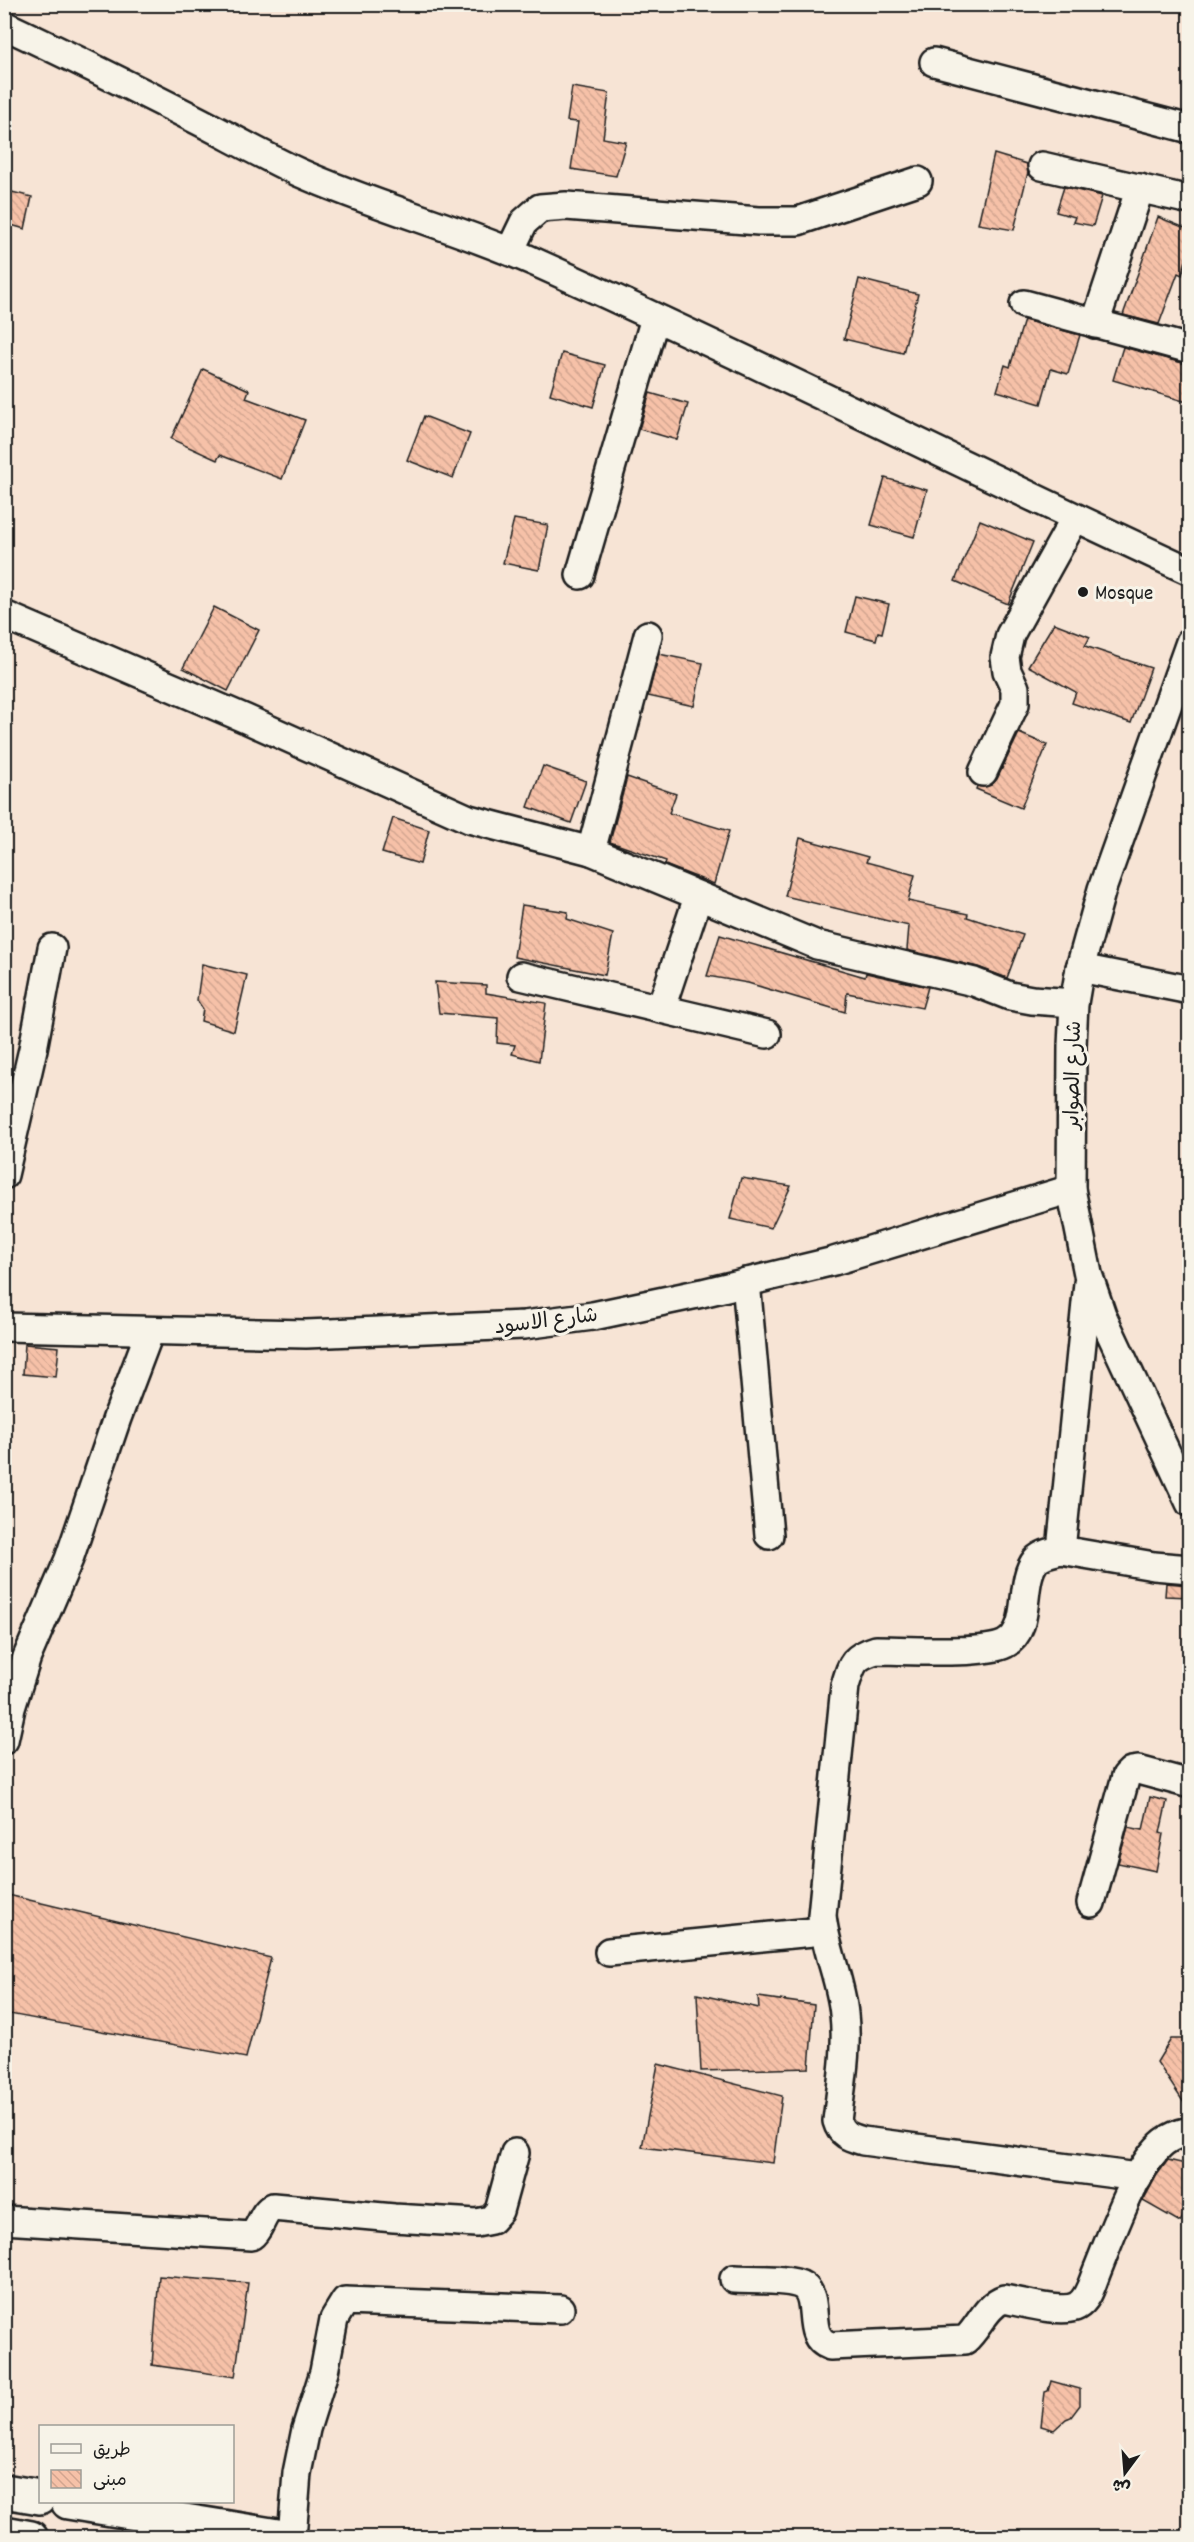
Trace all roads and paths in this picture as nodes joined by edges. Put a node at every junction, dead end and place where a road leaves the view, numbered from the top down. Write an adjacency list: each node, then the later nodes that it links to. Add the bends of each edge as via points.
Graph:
1 (4, 25): 8 (street, via 299,172 367,201)
2 (934, 62): 3 (street)
3 (1190, 129)
4 (1042, 166): 6 (street)
5 (918, 181): 8 (street, via 798,221 566,206 540,208 524,222)
6 (1140, 188): 7 (street); 11 (street)
7 (1190, 200)
8 (510, 251): 10 (street)
9 (1024, 304): 11 (street)
10 (655, 318): 13 (street); 15 (street)
11 (1095, 324): 12 (street)
12 (1190, 349)
13 (1075, 518): 14 (street); 19 (street, via 1010,635 1005,657 1015,688 1015,704)
14 (1190, 571)
15 (580, 575)
16 (4, 615): 20 (street, via 469,819)
17 (648, 635): 20 (street)
18 (1190, 642): 23 (street, شارع الصوابر, via 1102,889)
19 (983, 772)
20 (591, 851): 21 (street)
21 (698, 897): 26 (street, via 818,945 974,982 1010,996); 27 (street)
22 (52, 948): 29 (street)
23 (1080, 968): 25 (street); 26 (street, شارع الصوابر)
24 (521, 976): 27 (street)
25 (1190, 990)
26 (1074, 1003): 30 (street, شارع الصوابر)
27 (661, 1008): 28 (street)
28 (768, 1034)
29 (4, 1175)
30 (1071, 1189): 31 (street, شارع الصوابر); 32 (street, شارع الاسود, via 834,1261)
31 (1088, 1274): 35 (street, شارع الصوابر, via 1102,1315); 37 (street)
32 (746, 1282): 34 (street, شارع الاسود, via 594,1316 524,1325 338,1333); 36 (street)
33 (4, 1327): 34 (street, شارع الاسود)
34 (150, 1331): 39 (street, via 69,1558 27,1657)
35 (1190, 1503)
36 (769, 1535)
37 (1061, 1550): 38 (street); 42 (street, via 1036,1561 1020,1626 1014,1638 1003,1645 982,1650 876,1650 860,1655 851,1665 845,1686)
38 (1190, 1569)
39 (4, 1740)
40 (1190, 1784): 41 (street, via 1138,1770 1126,1776)
41 (1091, 1903)
42 (823, 1930): 43 (street); 46 (street, via 844,2014 837,2121 840,2130 863,2141)
43 (609, 1952)
44 (1190, 2131): 46 (street, via 1163,2142)
45 (515, 2153): 47 (street, via 499,2211 491,2220 476,2223 273,2206 251,2236)
46 (1138, 2176): 48 (street, via 1087,2296 1076,2307 1061,2309 997,2301 965,2340 830,2346 818,2337 809,2292 803,2286)
47 (4, 2220)
48 (734, 2279)
49 (560, 2309): 55 (street, via 345,2301 334,2319 324,2372 306,2429)
50 (4, 2491): 51 (highway)
51 (39, 2497)
52 (74, 2503): 55 (highway)
53 (4, 2533): 54 (highway)
54 (31, 2538)
55 (291, 2538)

